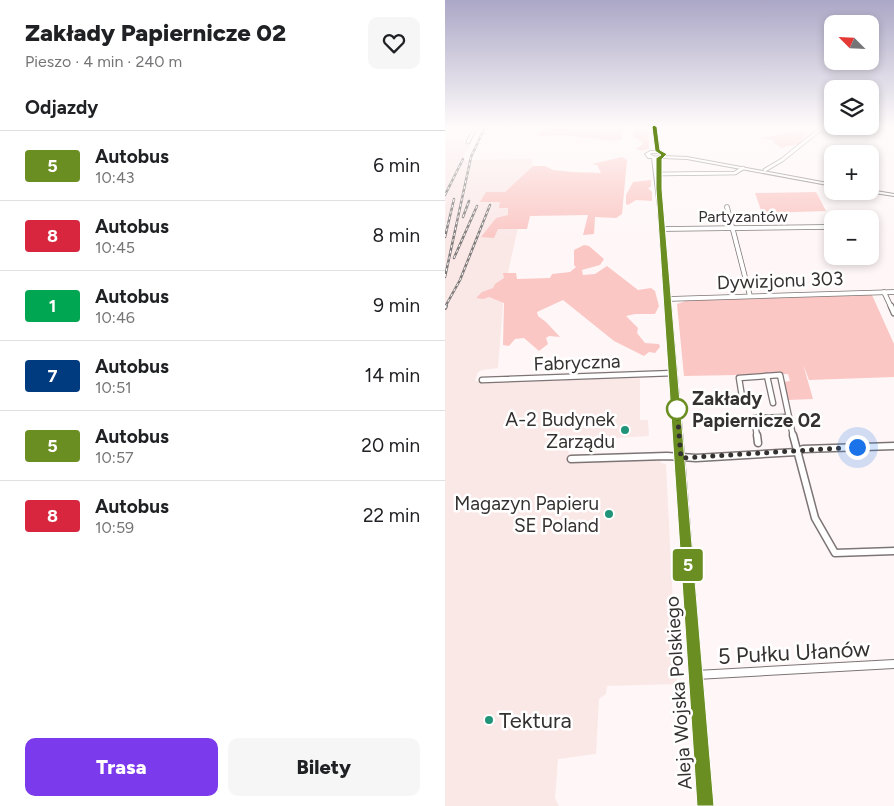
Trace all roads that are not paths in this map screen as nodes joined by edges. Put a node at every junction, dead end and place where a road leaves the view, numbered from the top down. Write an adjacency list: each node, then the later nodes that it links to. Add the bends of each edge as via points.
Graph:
1 (660, 165): 8 (main road, Aleja Wojska Polskiego)
2 (660, 165): 11 (main road, Aleja Wojska Polskiego)
3 (724, 165): 6 (main road)
4 (725, 165): 7 (main road)
5 (774, 165): 7 (street)
6 (743, 168): 8 (street, via 735,173); 10 (main road)
7 (765, 170): 9 (main road)
8 (660, 174): 11 (main road, Aleja Wojska Polskiego)
9 (824, 181)
10 (824, 182)
11 (659, 189): 17 (main road, Aleja Wojska Polskiego)
12 (879, 192): 13 (main road)
13 (894, 194)
14 (727, 207): 15 (street)
15 (731, 228): 16 (street, Partyzantów); 17 (street, Partyzantów); 20 (street)
16 (824, 228)
17 (662, 229): 21 (main road, Aleja Wojska Polskiego)
18 (884, 292): 19 (street, Dywizjonu 303); 20 (street, Dywizjonu 303); 22 (street)
19 (894, 292)
20 (750, 296): 21 (street, Dywizjonu 303)
21 (667, 299): 23 (main road, Aleja Wojska Polskiego)
22 (894, 312)
23 (674, 373): 25 (street, Fabryczna); 32 (main road, Aleja Wojska Polskiego)
24 (767, 376): 26 (street, via 739,378); 27 (street); 28 (street, via 780,376)
25 (482, 380)
26 (743, 403)
27 (773, 404)
28 (789, 416): 29 (street, via 755,418); 31 (street)
29 (757, 443)
30 (894, 446): 31 (street)
31 (797, 452): 32 (street); 34 (street, via 815,518 835,553)
32 (681, 458): 33 (street); 36 (main road, Aleja Wojska Polskiego)
33 (571, 459)
34 (894, 551)
35 (894, 664): 36 (street, 5 Pułku Ułanów)
36 (695, 675): 37 (main road, Aleja Wojska Polskiego)
37 (706, 806)

